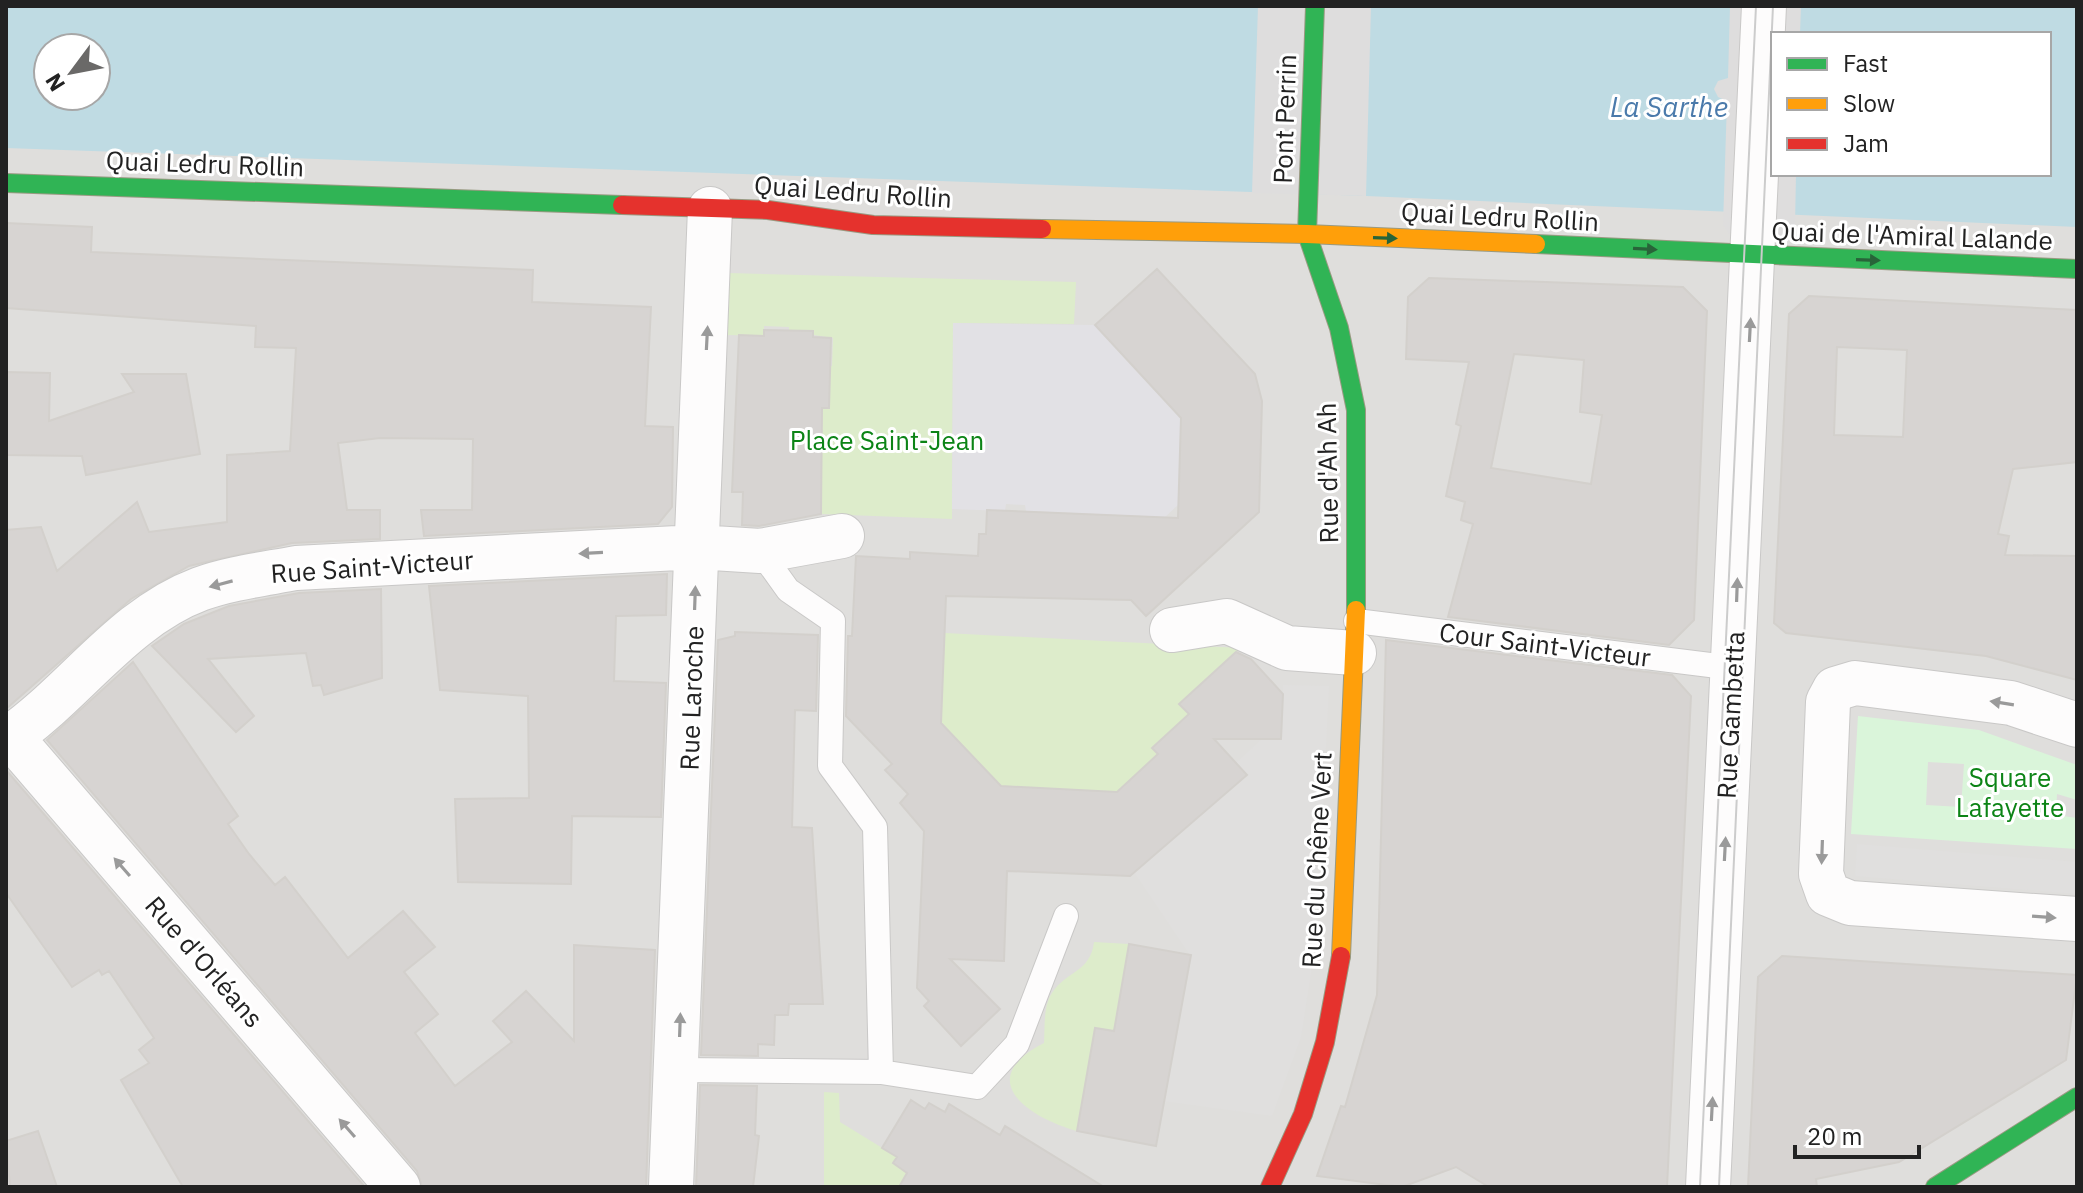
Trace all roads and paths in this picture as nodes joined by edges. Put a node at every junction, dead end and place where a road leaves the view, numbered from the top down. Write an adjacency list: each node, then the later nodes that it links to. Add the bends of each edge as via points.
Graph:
1 (1315, 6): 5 (street, Pont Perrin)
2 (1764, 6): 6 (street, Rue Gambetta)
3 (6, 183): 4 (street, Quai Ledru Rollin)
4 (710, 209): 5 (street, Quai Ledru Rollin, via 768,210 873,225); 9 (street, Rue Laroche, one-way to 4)
5 (1307, 234): 6 (street, Quai Ledru Rollin, one-way to 6); 12 (street, Rue d'Ah Ah, via 1339,328 1356,410)
6 (1751, 251): 7 (street, Quai de l'Amiral Lalande, one-way to 7); 13 (street, Rue Gambetta, one-way to 6)
7 (2077, 269)
8 (842, 536): 10 (street)
9 (697, 547): 10 (street); 15 (street, Rue Saint-Victeur, one-way to 15, via 296,568 198,590 146,619); 18 (street, Rue Laroche, one-way to 9)
10 (760, 551): 19 (lane, via 788,590 833,621 830,766 875,827)
11 (1172, 630): 12 (street, Cour Saint-Victeur, via 1227,621 1287,648)
12 (1355, 637): 13 (lane, Cour Saint-Victeur); 23 (street, Rue du Chêne Vert, via 1343,943 1325,1042 1303,1114)
13 (1734, 668): 24 (street, Rue Gambetta, one-way to 13)
14 (2077, 725): 17 (street, one-way to 17, via 2011,703 1855,683 1835,689 1828,702 1821,874 1828,894 1850,903)
15 (8, 739): 21 (street, Rue d'Orléans, one-way to 15)
16 (1066, 916): 19 (lane, via 1017,1044 977,1087)
17 (2077, 919)
18 (678, 1070): 19 (lane); 22 (street, Rue Laroche)
19 (881, 1072)
20 (2077, 1097): 25 (street)
21 (398, 1187)
22 (671, 1187)
23 (1270, 1187)
24 (1708, 1187)
25 (1935, 1187)

